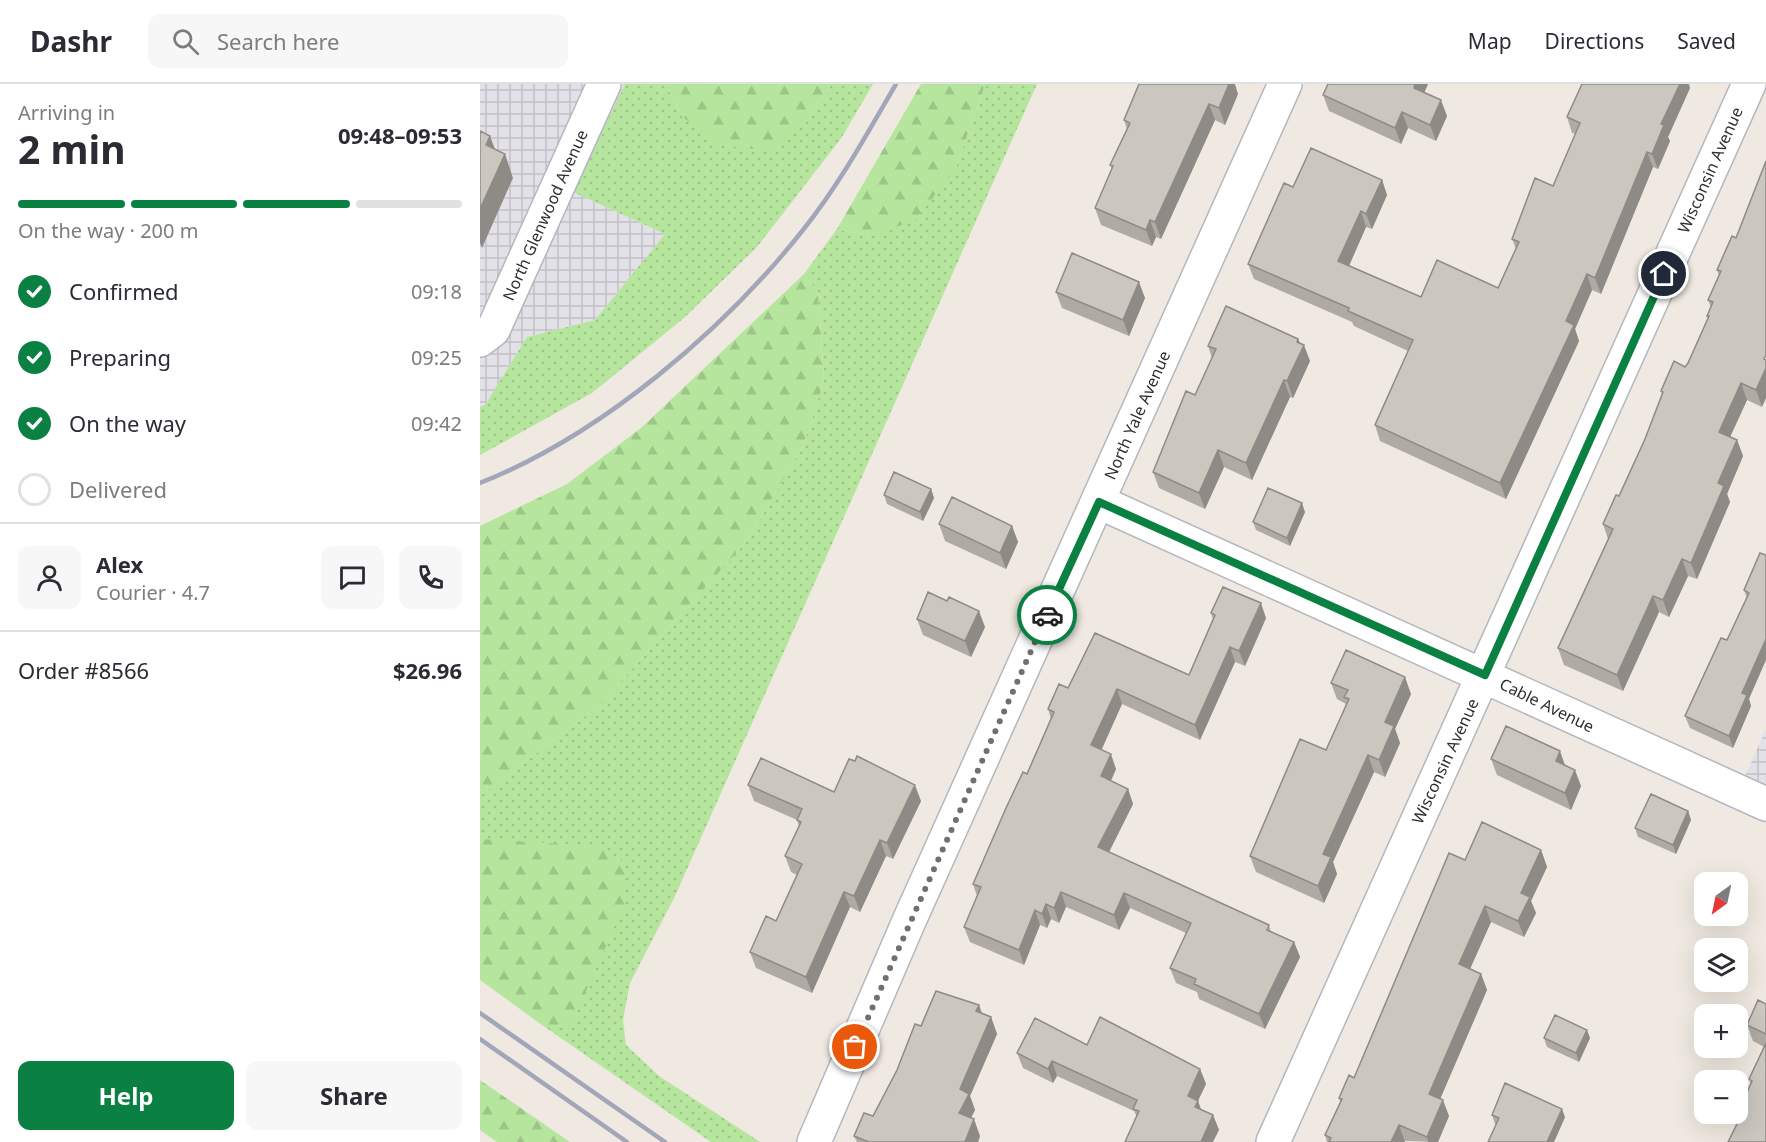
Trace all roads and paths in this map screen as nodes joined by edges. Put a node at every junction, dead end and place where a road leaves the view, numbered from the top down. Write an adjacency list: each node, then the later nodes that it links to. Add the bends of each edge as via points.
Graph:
1 (604, 84): 4 (street, North Glenwood Avenue, via 493,330)
2 (1285, 84): 5 (street, North Yale Avenue)
3 (1749, 84): 6 (street, Wisconsin Avenue)
4 (480, 340)
5 (1099, 502): 6 (street, Cable Avenue); 8 (street, North Yale Avenue, via 914,910)
6 (1485, 675): 7 (street, Cable Avenue); 9 (street, Wisconsin Avenue)
7 (1766, 804)
8 (814, 1142)
9 (1273, 1142)

